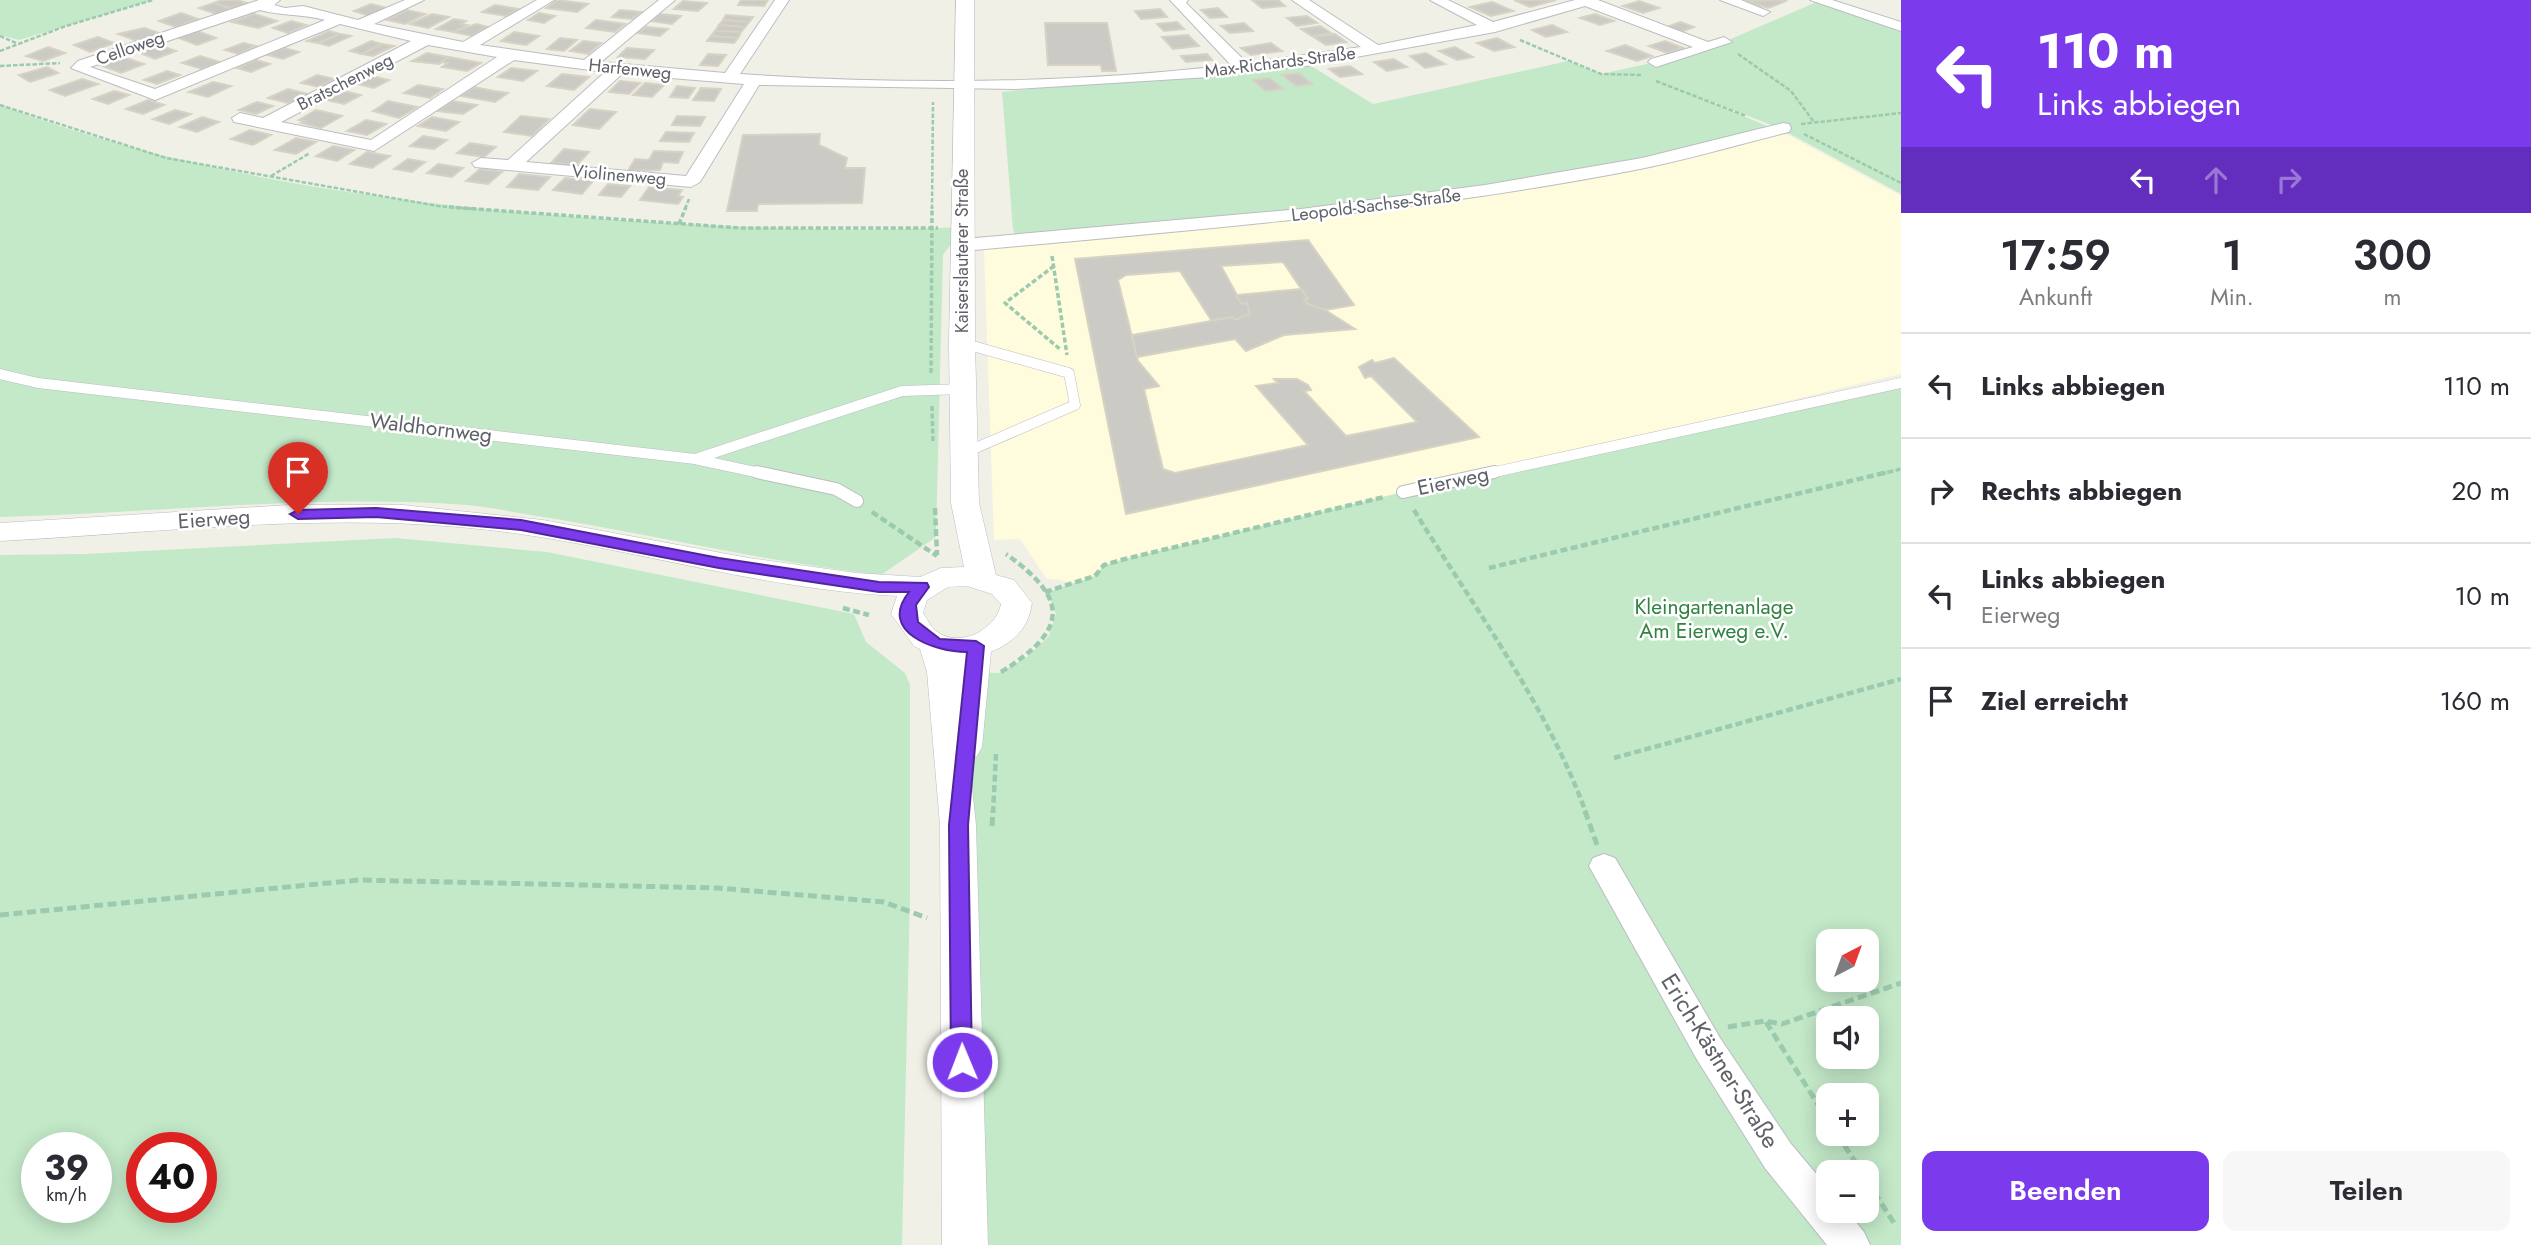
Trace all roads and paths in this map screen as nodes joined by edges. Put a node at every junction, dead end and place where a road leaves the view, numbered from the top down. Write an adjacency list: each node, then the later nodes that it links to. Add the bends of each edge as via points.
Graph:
1 (153, 0): 23 (path)
2 (416, 0): 17 (street)
3 (547, 0): 25 (street)
4 (668, 0): 32 (street)
5 (782, 0): 37 (street)
6 (965, 0): 40 (street, Kaiserslauterer Straße)
7 (1181, 0): 34 (street, via 1176,1)
8 (1299, 0): 26 (street)
9 (1437, 0): 18 (street)
10 (1587, 0): 18 (street, Max-Richards-Straße); 24 (street)
11 (1727, 0): 15 (street)
12 (1817, 0): 19 (street)
13 (266, 2): 14 (street, Harfenweg, via 285,12); 29 (street, Celloweg)
14 (300, 5): 16 (street, Harfenweg)
15 (1763, 12)
16 (338, 20): 17 (street, Harfenweg); 41 (street)
17 (359, 25): 22 (street, Harfenweg)
18 (1491, 26): 20 (street); 26 (street, Max-Richards-Straße)
19 (1901, 27)
20 (1507, 34): 48 (path, via 1601,74 1640,75)
21 (0, 36): 23 (path)
22 (425, 40): 25 (street, Harfenweg); 47 (street, Bratschenweg)
23 (17, 44): 27 (path)
24 (1716, 45): 31 (street); 46 (path, via 1739,54 1791,92)
25 (466, 47): 28 (street, Harfenweg)
26 (1374, 49): 30 (street, Max-Richards-Straße)
27 (0, 51)
28 (511, 55): 32 (street, Harfenweg); 50 (street)
29 (93, 61): 33 (path); 41 (street, Celloweg, via 79,68)
30 (1303, 61): 34 (street, Max-Richards-Straße); 36 (street)
31 (1656, 62)
32 (587, 65): 35 (street, Harfenweg)
33 (0, 66)
34 (1242, 67): 40 (street, Max-Richards-Straße, via 1104,82)
35 (618, 69): 37 (street, Harfenweg); 53 (street)
36 (1320, 72)
37 (729, 79): 38 (street, Harfenweg)
38 (754, 80): 39 (street, Harfenweg); 53 (street, Violinenweg, via 691,182)
39 (932, 85): 40 (street, Harfenweg); 56 (path)
40 (964, 86): 57 (street, Kaiserslauterer Straße)
41 (155, 95): 42 (street, Celloweg)
42 (175, 102)
43 (0, 104): 54 (path, via 166,158)
44 (1901, 113): 46 (path)
45 (240, 118): 47 (street, Bratschenweg)
46 (1814, 122): 48 (path)
47 (264, 124): 49 (street, Bratschenweg)
48 (1783, 128): 55 (path, via 1819,139); 58 (street, Leopold-Sachse-Straße, via 1642,163 1485,190 1301,215)
49 (335, 138): 50 (street, Bratschenweg); 54 (path)
50 (374, 146): 51 (street, Bratschenweg)
51 (398, 150)
52 (481, 163): 53 (street, Violinenweg)
53 (512, 166)
54 (271, 176): 56 (path, via 438,206 539,215 740,228)
55 (1901, 183)
56 (930, 229): 57 (path); 65 (path)
57 (963, 236): 58 (street, Leopold-Sachse-Straße); 60 (street, Kaiserslauterer Straße)
58 (1050, 237): 59 (path)
59 (1054, 266): 61 (path); 61 (path, via 1005,303)
60 (962, 343): 62 (lane); 66 (street, Kaiserslauterer Straße)
61 (1067, 355): 62 (path)
62 (1069, 373): 68 (lane, via 1076,405)
63 (0, 374): 69 (lane, Waldhornweg, via 38,383)
64 (1901, 383): 71 (lane, Eierweg)
65 (932, 389): 66 (lane); 67 (path); 69 (lane, via 902,391)
66 (963, 389): 68 (street, Kaiserslauterer Straße)
67 (933, 444)
68 (963, 453): 74 (street, Kaiserslauterer Straße)
69 (695, 459): 73 (lane, Waldhornweg, via 836,489)
70 (1901, 469): 77 (path)
71 (1403, 492): 80 (path, Eierweg, via 1125,559 1104,565 1095,576 1077,583); 92 (path, via 1571,772)
72 (935, 500): 73 (path, via 937,556)
73 (857, 501)
74 (965, 503): 78 (street, Kaiserslauterer Straße); 79 (street, Kaiserslauterer Straße)
75 (0, 532): 76 (street, Eierweg, via 376,513 521,525)
76 (719, 563): 79 (street, Eierweg, via 879,587); 82 (street, Eierweg)
77 (1489, 568)
78 (982, 578): 79 (street); 80 (street)
79 (931, 583): 82 (street, via 908,604)
80 (1013, 597): 85 (street, via 1015,621 1007,632)
81 (829, 605): 83 (path)
82 (907, 614): 84 (street, via 911,625)
83 (869, 615)
84 (934, 642): 85 (street); 91 (street)
85 (976, 646): 91 (street)
86 (999, 673): 88 (path)
87 (1901, 679): 90 (path)
88 (999, 686)
89 (996, 752): 91 (path)
90 (1614, 758)
91 (975, 828): 93 (street)
92 (1604, 866): 100 (street, Erich-Kästner-Straße, via 1708,1048 1778,1156)
93 (959, 906): 94 (path, via 937,923 884,902 718,888 359,880); 99 (street)
94 (0, 915)
95 (1901, 984): 96 (path, via 1782,1024 1765,1021)
96 (1816, 1101)
97 (1879, 1199): 98 (path)
98 (1895, 1223)
99 (965, 1245)
100 (1851, 1245)

